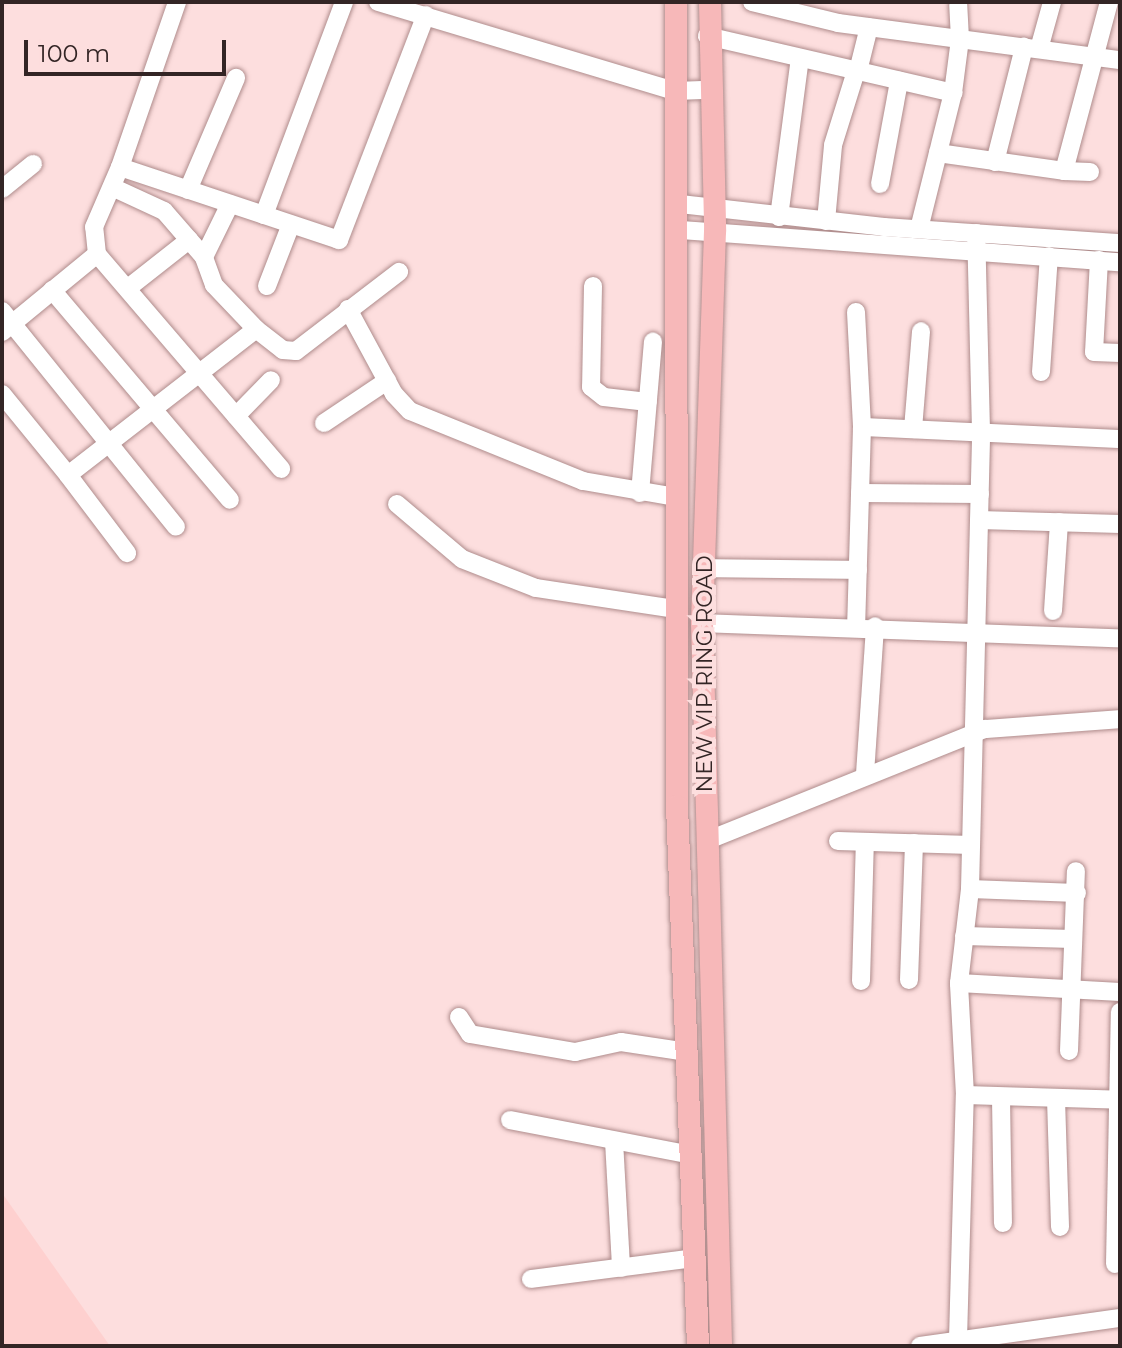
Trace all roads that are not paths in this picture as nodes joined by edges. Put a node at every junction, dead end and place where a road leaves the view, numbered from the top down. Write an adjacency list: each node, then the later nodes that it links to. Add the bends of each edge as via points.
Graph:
1 (177, 2): 27 (street)
2 (344, 2): 36 (street)
3 (378, 2): 10 (street)
4 (676, 2): 22 (main road, NEW VIP RING ROAD)
5 (710, 2): 12 (main road, NEW VIP RING ROAD)
6 (752, 2): 11 (street)
7 (1052, 2): 14 (street)
8 (1109, 2): 15 (street)
9 (954, 3): 13 (street)
10 (426, 15): 22 (street); 40 (street, via 339,240)
11 (869, 27): 13 (street); 18 (street)
12 (707, 36): 16 (street); 21 (main road, NEW VIP RING ROAD)
13 (960, 39): 14 (street); 23 (street)
14 (1032, 48): 15 (street); 25 (street)
15 (1095, 57): 17 (street); 28 (street)
16 (800, 58): 18 (street); 37 (street)
17 (1120, 60)
18 (857, 71): 20 (street); 39 (street, via 833,145)
19 (236, 78): 33 (street)
20 (899, 81): 23 (street); 30 (street)
21 (709, 90): 22 (street); 38 (main road, NEW VIP RING ROAD)
22 (675, 91): 35 (main road, NEW VIP RING ROAD)
23 (953, 93): 24 (street)
24 (938, 153): 25 (street); 41 (street)
25 (995, 162): 28 (street)
26 (33, 164): 32 (street)
27 (120, 167): 31 (street); 33 (street)
28 (1064, 171): 29 (street)
29 (1090, 172)
30 (880, 184)
31 (112, 187): 43 (street, via 164,211); 46 (street, via 94,227)
32 (2, 189)
33 (188, 190): 34 (street)
34 (230, 204): 36 (street); 48 (street)
35 (680, 204): 38 (street); 42 (main road, NEW VIP RING ROAD)
36 (264, 215): 40 (street)
37 (779, 217): 38 (street); 39 (street)
38 (715, 221): 42 (street); 44 (street); 90 (main road, NEW VIP RING ROAD)
39 (826, 221): 41 (street)
40 (291, 224): 52 (street)
41 (919, 229): 44 (street)
42 (680, 230): 82 (main road, NEW VIP RING ROAD)
43 (189, 240): 48 (street); 54 (street)
44 (976, 242): 45 (street); 47 (street); 74 (street)
45 (1120, 243)
46 (97, 254): 54 (street); 55 (street)
47 (1049, 256): 49 (street); 64 (street)
48 (204, 257): 59 (street, via 214,285)
49 (1099, 260): 50 (street); 62 (street, via 1094,352)
50 (1120, 262)
51 (399, 272): 56 (street)
52 (267, 286)
53 (593, 286): 68 (street, via 591,387 604,397)
54 (128, 288): 63 (street)
55 (52, 290): 58 (street); 69 (street)
56 (348, 309): 59 (street, via 289,353); 66 (street)
57 (856, 312): 72 (street)
58 (5, 322): 76 (street)
59 (256, 329): 63 (street)
60 (921, 331): 73 (street)
61 (653, 342): 68 (street)
62 (1120, 353)
63 (200, 372): 69 (street); 70 (street)
64 (1041, 372)
65 (271, 380): 70 (street)
66 (387, 381): 71 (street); 79 (street, via 410,411 567,476)
67 (2, 394): 78 (street)
68 (648, 402): 79 (street)
69 (152, 408): 76 (street); 83 (street)
70 (236, 416): 77 (street)
71 (324, 423)
72 (862, 427): 73 (street); 80 (street)
73 (913, 429): 74 (street)
74 (981, 431): 75 (street); 81 (street)
75 (1120, 439)
76 (110, 443): 78 (street); 88 (street)
77 (281, 469)
78 (68, 475): 89 (street)
79 (640, 493): 82 (street)
80 (860, 493): 81 (street); 91 (street)
81 (980, 494): 85 (street)
82 (677, 497): 92 (main road, NEW VIP RING ROAD)
83 (230, 500)
84 (397, 504): 92 (street, via 462,559 521,582)
85 (979, 520): 86 (street); 96 (street)
86 (1059, 522): 87 (street); 93 (street)
87 (1120, 524)
88 (176, 527)
89 (127, 553)
90 (703, 568): 91 (street); 94 (main road, NEW VIP RING ROAD)
91 (858, 570): 95 (street)
92 (675, 609): 119 (main road, NEW VIP RING ROAD)
93 (1053, 611)
94 (702, 623): 95 (street); 101 (main road, NEW VIP RING ROAD)
95 (866, 626): 96 (street); 100 (street)
96 (977, 632): 97 (street); 99 (street)
97 (1120, 638)
98 (1120, 719): 99 (street)
99 (974, 733): 100 (street); 105 (street)
100 (865, 774): 101 (street)
101 (706, 841): 139 (main road, NEW VIP RING ROAD)
102 (838, 841): 103 (street)
103 (865, 842): 104 (street); 112 (street)
104 (914, 843): 105 (street); 111 (street)
105 (971, 845): 107 (street)
106 (1076, 871): 108 (street)
107 (970, 889): 108 (street); 109 (street)
108 (1077, 893): 110 (street)
109 (964, 936): 110 (street); 113 (street)
110 (1073, 939): 115 (street)
111 (909, 980)
112 (861, 981)
113 (959, 983): 115 (street); 120 (street)
114 (1120, 992): 115 (street)
115 (1074, 993): 118 (street)
116 (1120, 1012): 123 (street)
117 (459, 1017): 119 (street, via 470,1034 575,1052 621,1042)
118 (1069, 1051)
119 (687, 1052): 126 (main road, NEW VIP RING ROAD)
120 (965, 1095): 121 (street); 135 (street)
121 (1001, 1098): 122 (street); 127 (street)
122 (1056, 1099): 123 (street); 128 (street)
123 (1119, 1100): 130 (street)
124 (510, 1120): 125 (street)
125 (614, 1141): 126 (street); 131 (street)
126 (691, 1155): 129 (main road, NEW VIP RING ROAD)
127 (1003, 1223)
128 (1060, 1227)
129 (695, 1258): 131 (street); 138 (main road, NEW VIP RING ROAD)
130 (1115, 1264)
131 (621, 1268): 132 (street)
132 (531, 1279)
133 (1120, 1318): 134 (street)
134 (1034, 1338): 136 (street)
135 (958, 1339): 136 (street); 137 (street)
136 (983, 1341)
137 (929, 1345)
138 (698, 1346)
139 (721, 1346)

